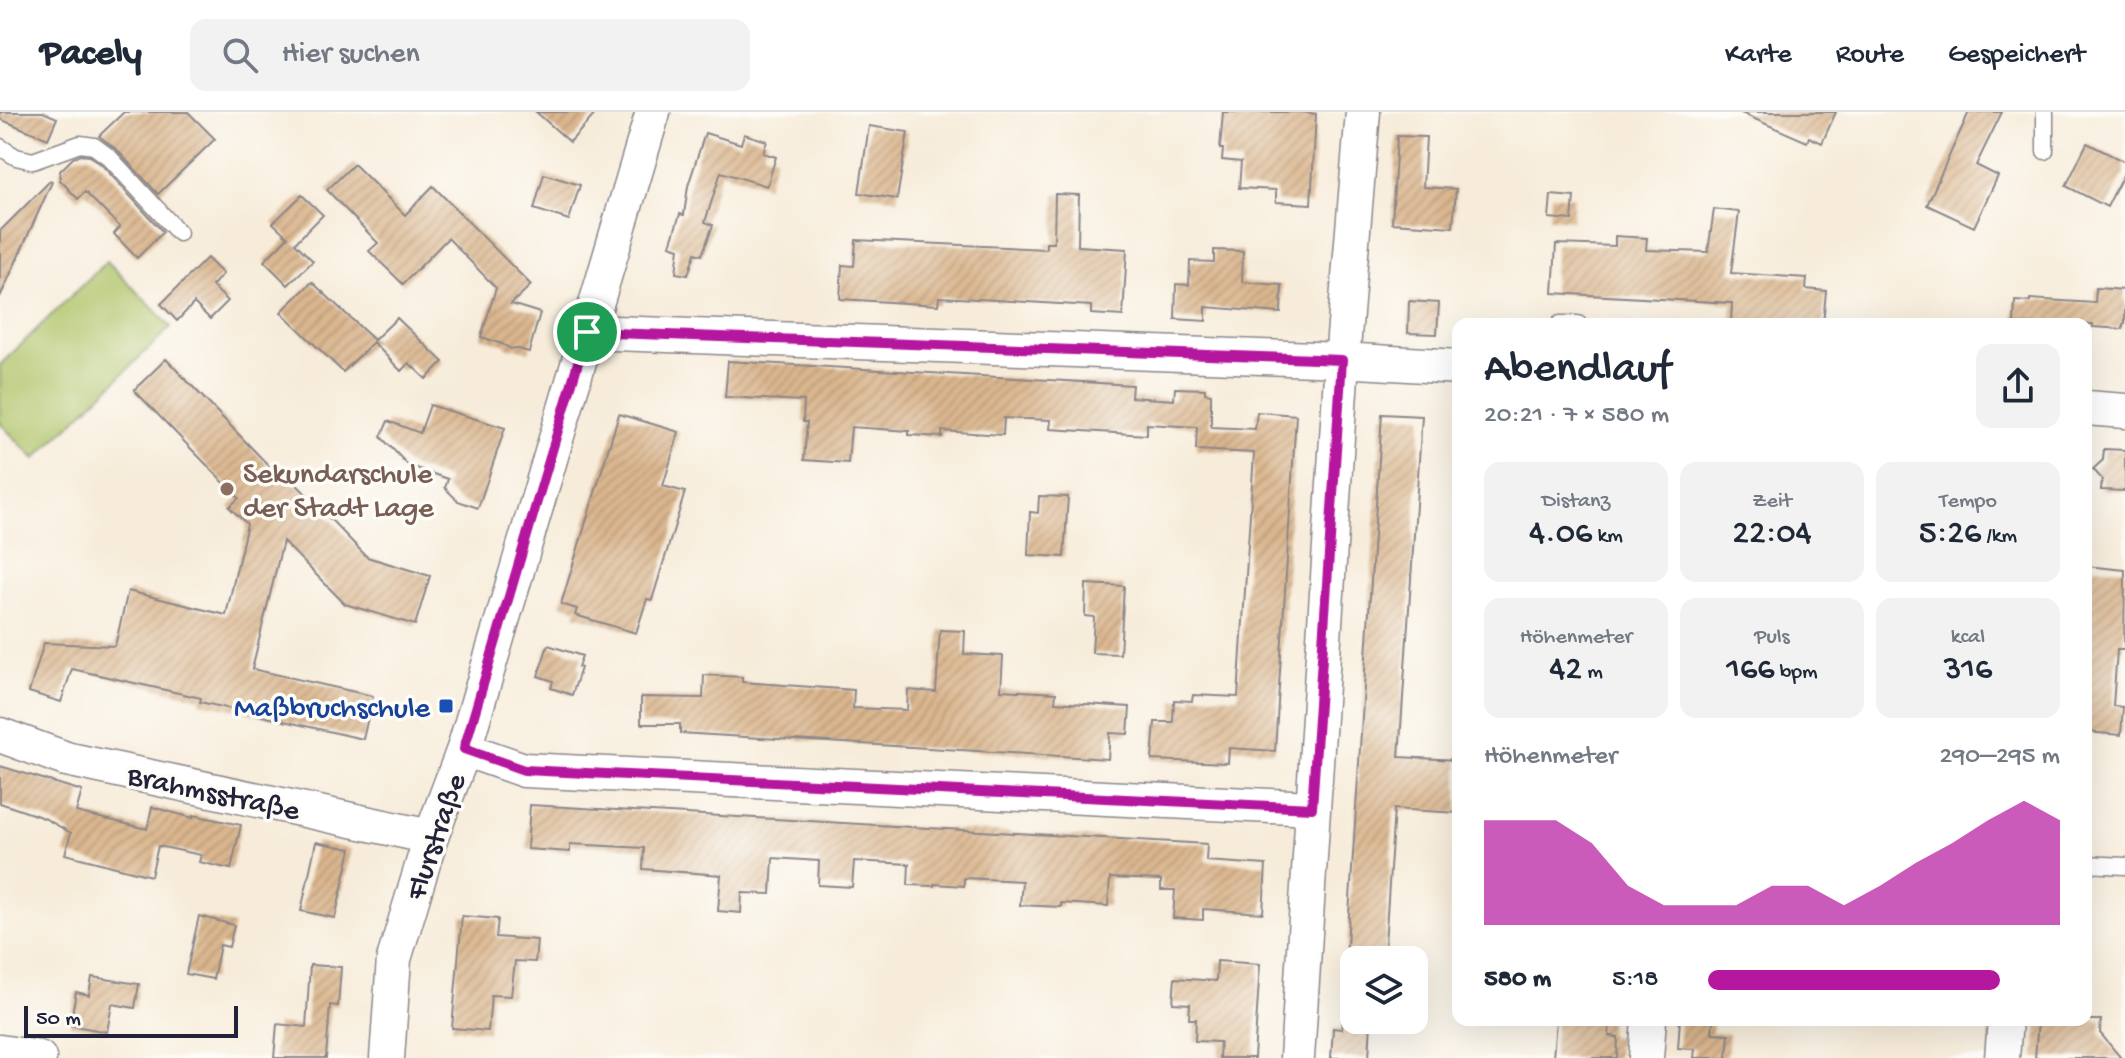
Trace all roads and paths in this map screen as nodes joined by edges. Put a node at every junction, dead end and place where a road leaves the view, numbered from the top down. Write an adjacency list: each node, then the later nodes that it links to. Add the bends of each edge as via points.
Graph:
1 (653, 112): 7 (street, Flurstraße)
2 (1363, 112): 8 (street)
3 (2045, 112): 5 (lane)
4 (0, 147): 6 (lane, via 33,161 80,144 94,146)
5 (2045, 151)
6 (179, 233)
7 (587, 332): 8 (street); 13 (street, Flurstraße)
8 (1342, 360): 9 (street); 14 (street)
9 (1452, 367)
10 (2092, 408): 11 (street)
11 (2125, 411)
12 (0, 735): 15 (street, Brahmsstraße, via 66,759)
13 (464, 749): 14 (street, via 524,770); 15 (street, Flurstraße)
14 (1312, 808): 23 (street)
15 (431, 837): 22 (street, Flurstraße, via 394,959)
16 (2092, 864): 17 (lane)
17 (2125, 866)
18 (1649, 1026): 24 (street)
19 (2005, 1026): 25 (street)
20 (0, 1052): 21 (street)
21 (39, 1058)
22 (387, 1058)
23 (1297, 1058)
24 (1646, 1058)
25 (2002, 1058)

